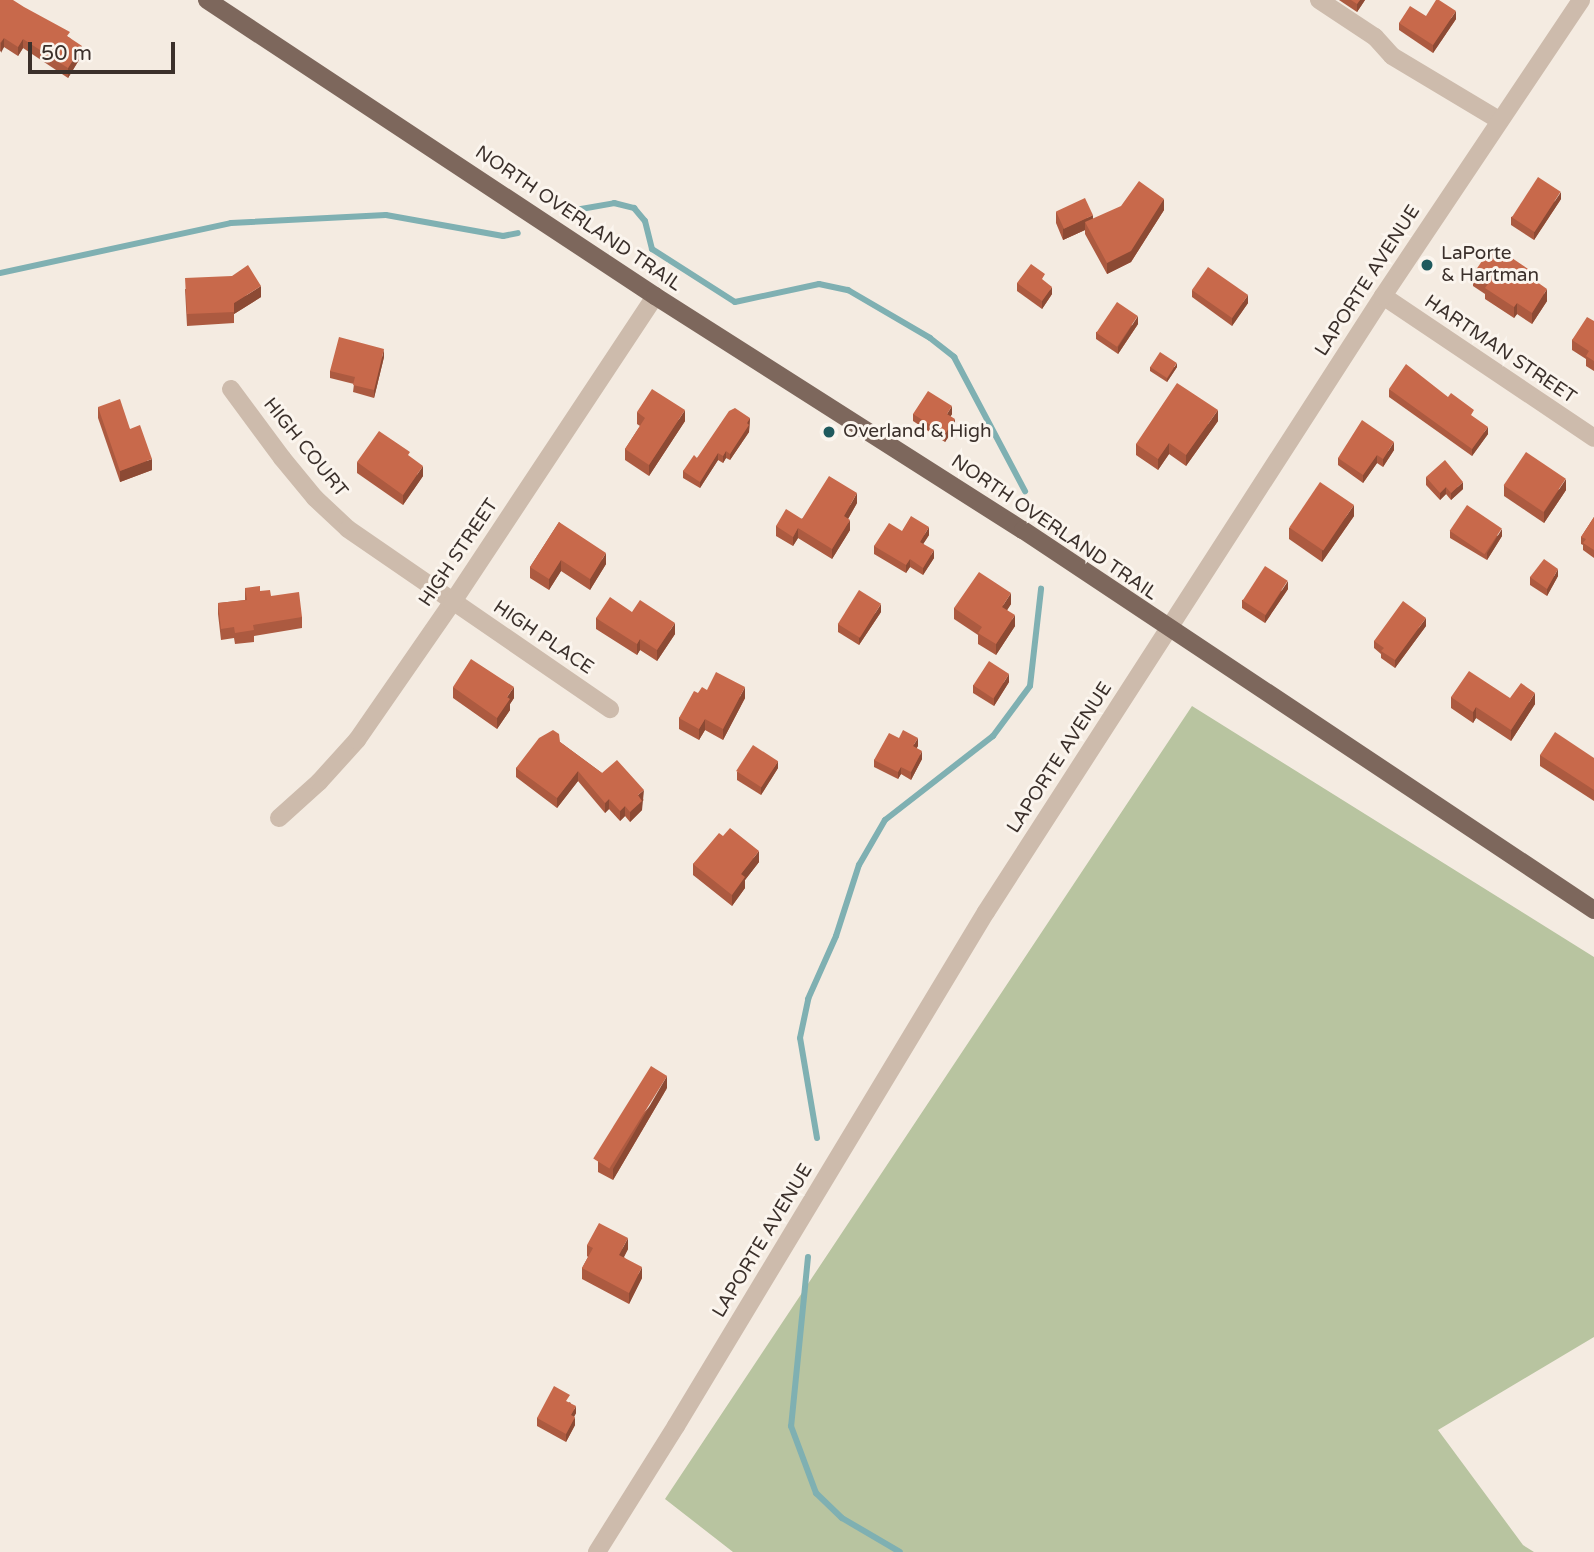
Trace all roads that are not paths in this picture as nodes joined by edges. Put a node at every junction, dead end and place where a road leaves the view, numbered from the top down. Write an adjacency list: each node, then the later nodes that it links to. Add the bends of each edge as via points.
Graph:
1 (207, 0): 5 (main road, NORTH OVERLAND TRAIL)
2 (1319, 0): 4 (street, via 1375,37 1392,56)
3 (1581, 0): 4 (street, LAPORTE AVENUE)
4 (1499, 120): 6 (street, LAPORTE AVENUE)
5 (655, 296): 9 (street, HIGH STREET); 10 (main road, NORTH OVERLAND TRAIL, via 1015,525)
6 (1383, 296): 8 (street, HARTMAN STREET); 10 (street, LAPORTE AVENUE)
7 (231, 389): 9 (street, HIGH COURT, via 315,498 348,529)
8 (1594, 438)
9 (452, 603): 11 (street, HIGH PLACE); 12 (street, HIGH STREET, via 357,740)
10 (1167, 629): 13 (main road, NORTH OVERLAND TRAIL); 14 (street, LAPORTE AVENUE, via 986,912)
11 (610, 709)
12 (279, 818)
13 (1594, 910)
14 (597, 1552)

